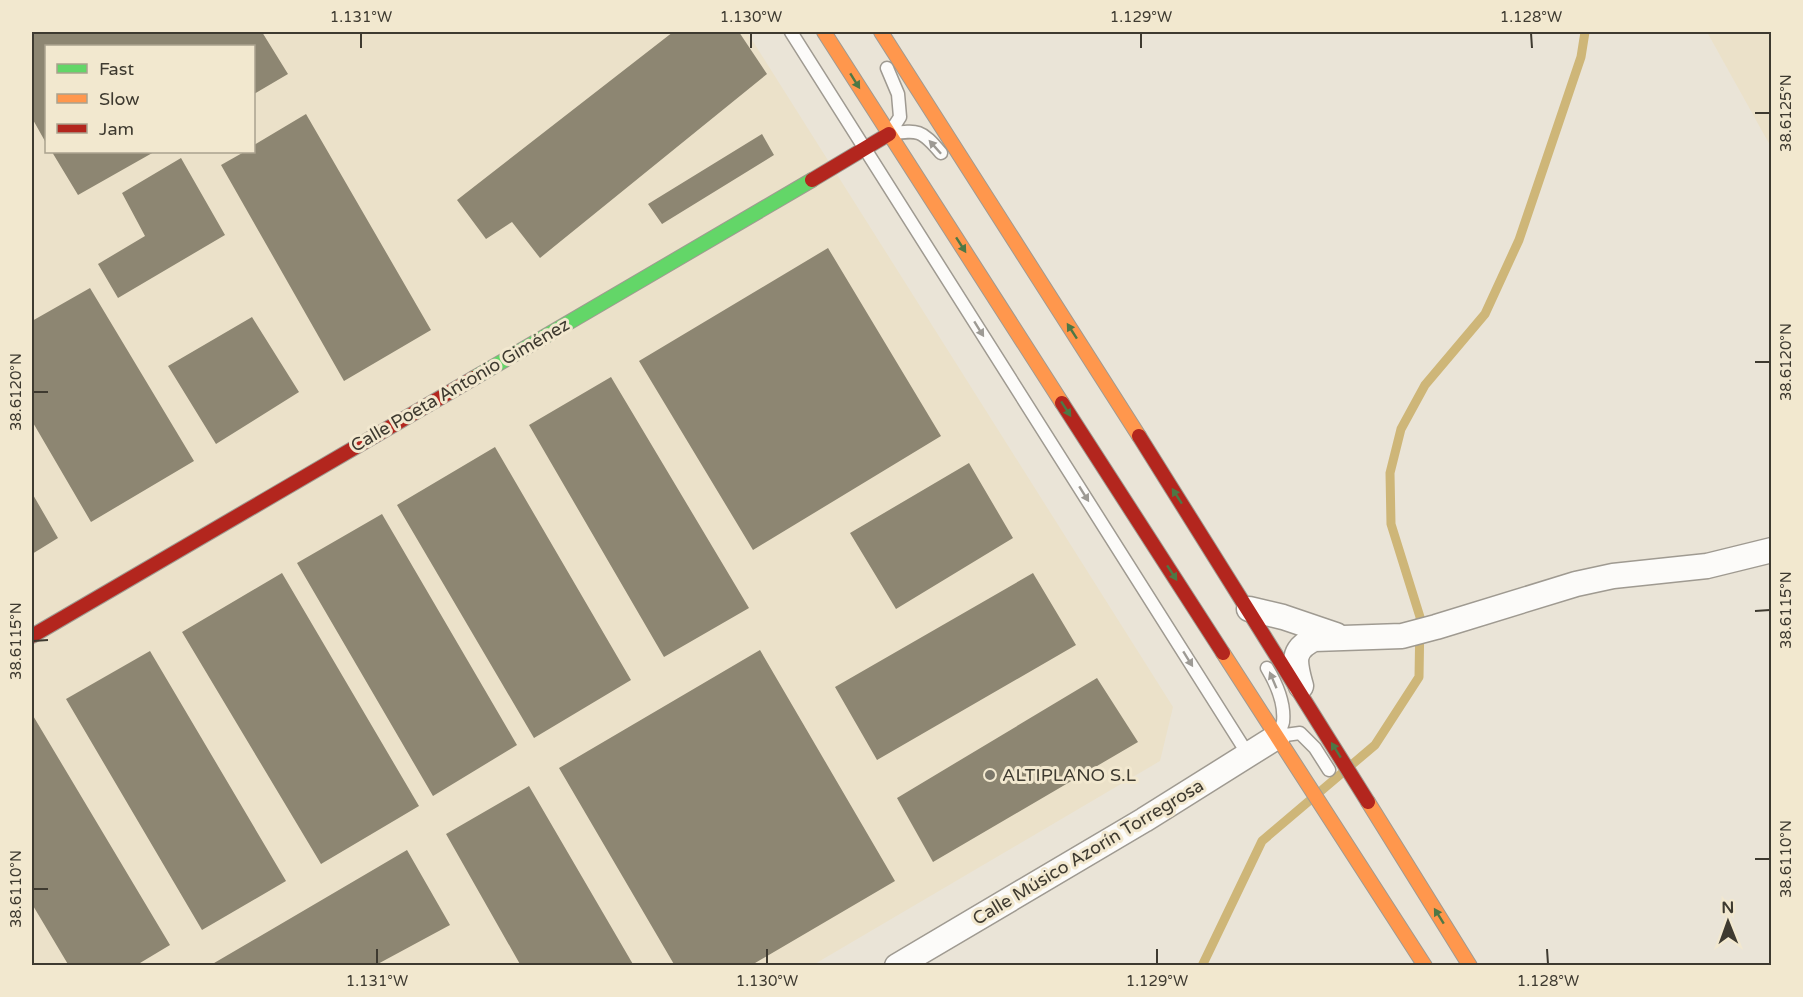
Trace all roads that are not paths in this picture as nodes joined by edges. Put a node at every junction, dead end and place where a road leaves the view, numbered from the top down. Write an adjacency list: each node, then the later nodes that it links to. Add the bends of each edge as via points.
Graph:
1 (791, 32): 6 (lane)
2 (824, 32): 5 (main road, one-way to 5)
3 (881, 32): 9 (main road, one-way to 3)
4 (883, 60): 5 (lane, via 898,94 900,117)
5 (889, 134): 6 (main road, Calle Poeta Antonio Giménez); 7 (lane, one-way to 5, via 930,140 914,131); 18 (main road, one-way to 18)
6 (866, 149): 14 (main road, Calle Poeta Antonio Giménez); 19 (lane, one-way to 19)
7 (950, 166)
8 (1096, 393): 9 (lane, via 1110,411)
9 (1137, 433): 10 (lane, via 1141,457); 13 (main road, one-way to 9)
10 (1156, 489)
11 (1180, 526): 13 (lane)
12 (1772, 550): 15 (street, via 1707,566 1576,584 1402,636)
13 (1244, 615): 15 (street, via 1283,617); 17 (main road)
14 (32, 636)
15 (1341, 637): 17 (street, via 1302,644 1295,667)
16 (1262, 660): 18 (lane, one-way to 16, via 1283,722 1281,705 1274,679)
17 (1304, 698): 25 (main road, one-way to 17)
18 (1278, 736): 19 (street, Calle Músico Azorín Torregrosa); 20 (lane, via 1300,733); 23 (main road)
19 (1249, 756): 22 (street, Calle Músico Azorín Torregrosa)
20 (1334, 777)
21 (1436, 936): 24 (lane)
22 (897, 966)
23 (1425, 966)
24 (1456, 966)
25 (1470, 966)

